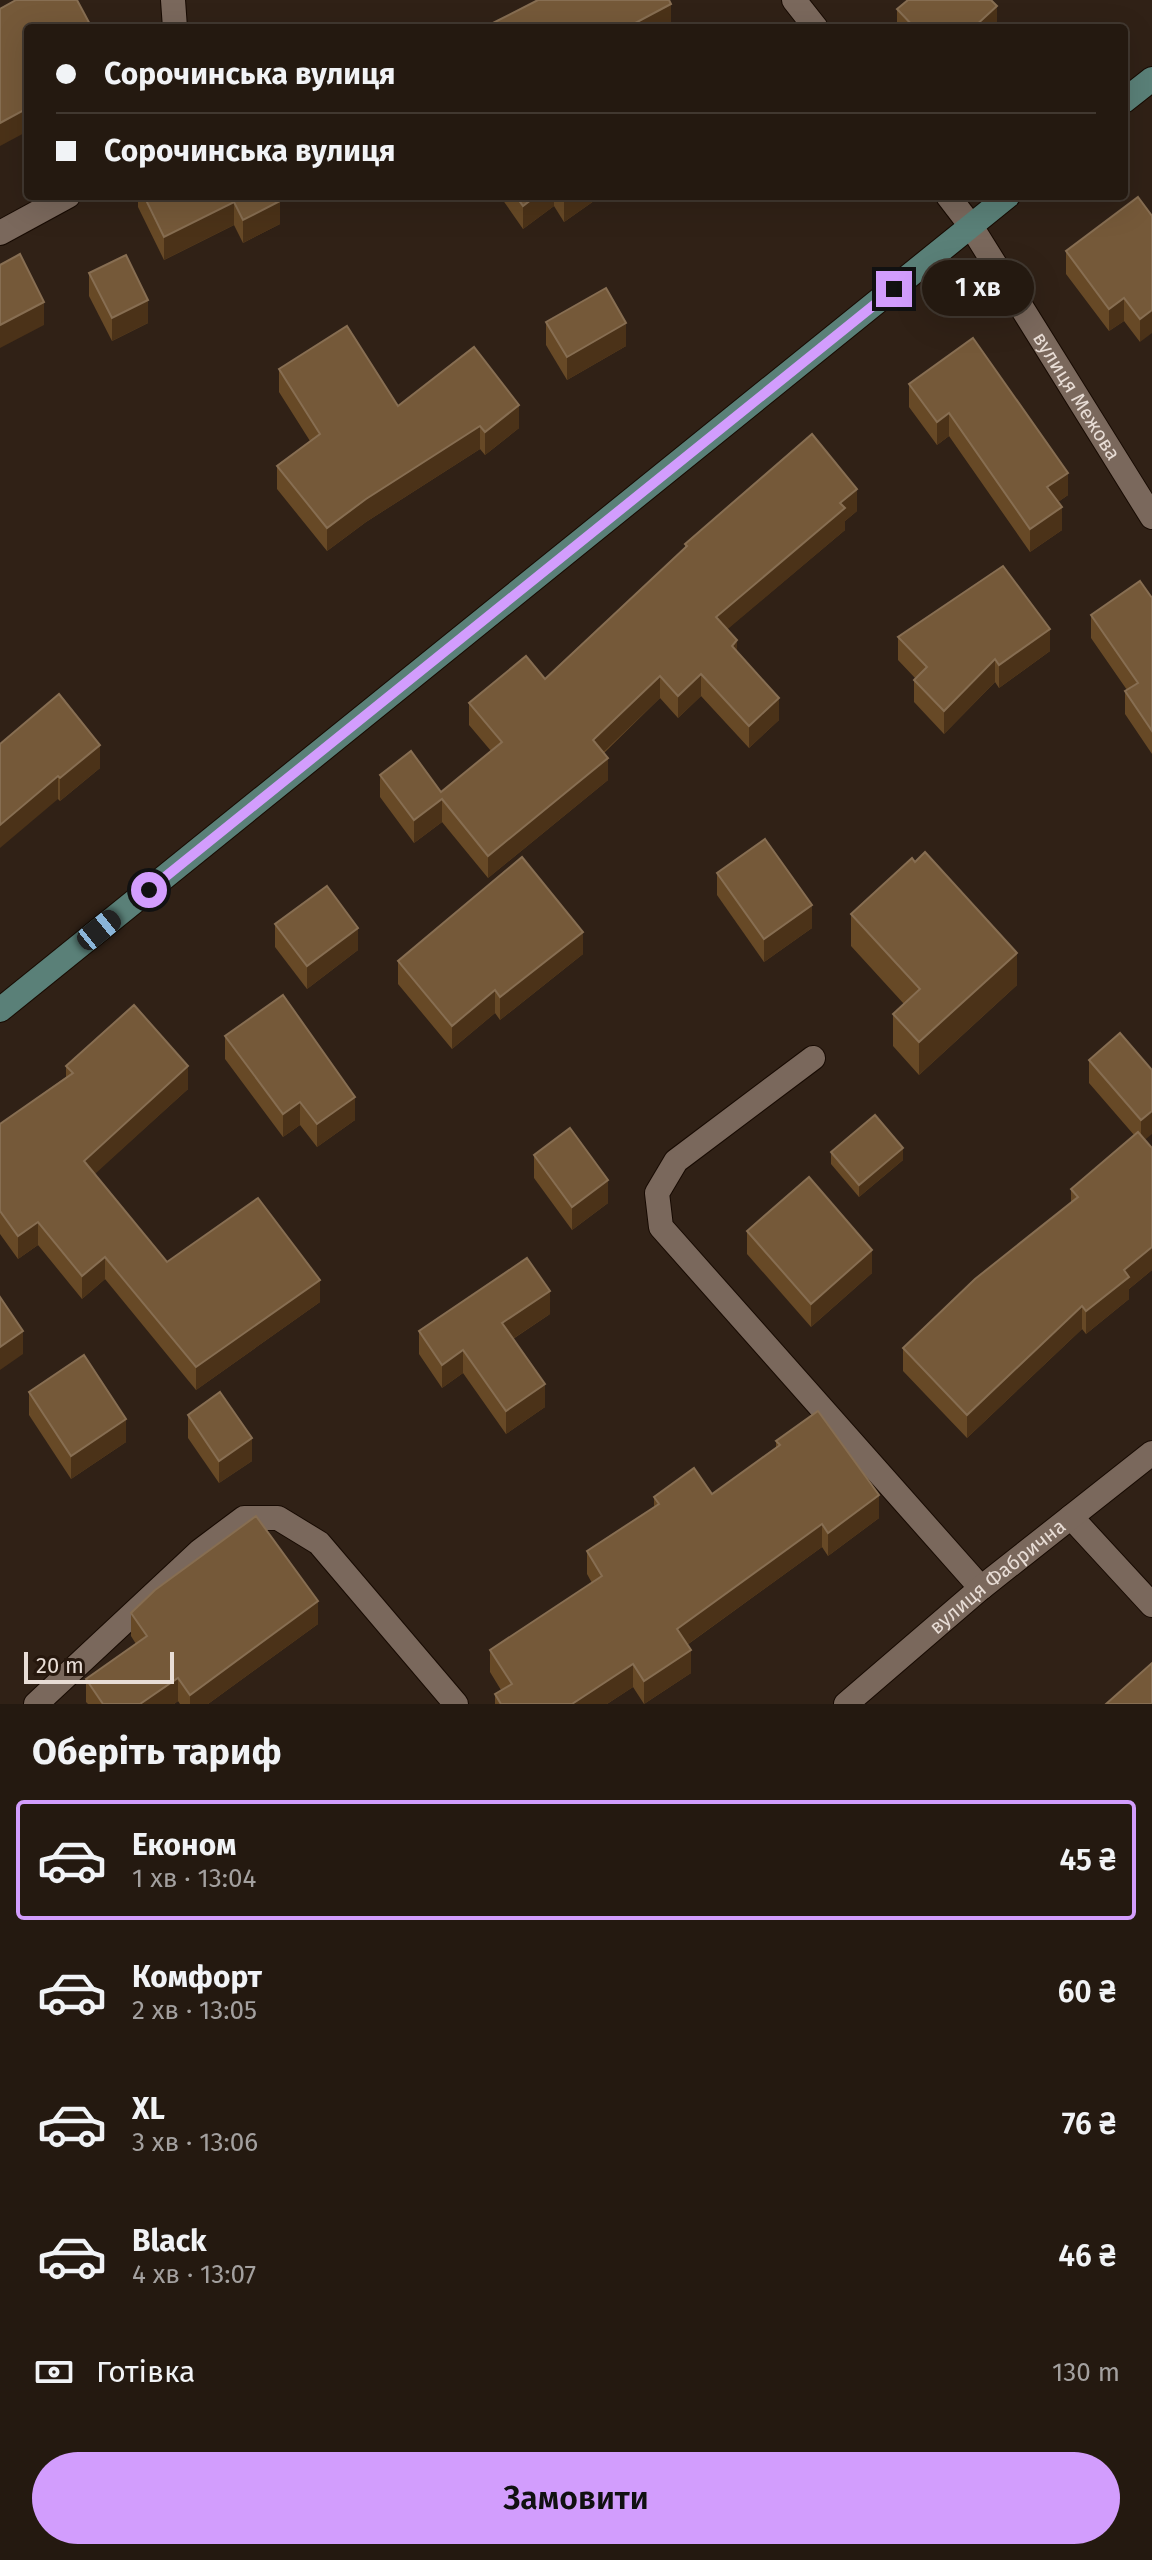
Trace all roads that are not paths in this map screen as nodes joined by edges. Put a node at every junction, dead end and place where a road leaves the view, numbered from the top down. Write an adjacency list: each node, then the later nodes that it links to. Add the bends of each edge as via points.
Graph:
1 (173, 0): 3 (street)
2 (794, 0): 4 (street)
3 (175, 24)
4 (813, 24)
5 (1152, 79): 6 (main road)
6 (1128, 98)
7 (61, 200): 11 (street)
8 (951, 200): 10 (street, вулиця Межова)
9 (1003, 200): 10 (main road)
10 (971, 226): 12 (street, вулиця Межова); 13 (main road)
11 (0, 233)
12 (1152, 517)
13 (0, 1010)
14 (813, 1058): 17 (street, via 676,1161 657,1193 661,1227)
15 (1152, 1453): 16 (street, вулиця Фабрична)
16 (1071, 1517): 17 (street, вулиця Фабрична); 18 (street)
17 (981, 1588): 21 (street, вулиця Фабрична)
18 (1152, 1605)
19 (36, 1704): 20 (street, via 200,1551 244,1518 278,1518 319,1543)
20 (456, 1704)
21 (846, 1704)

